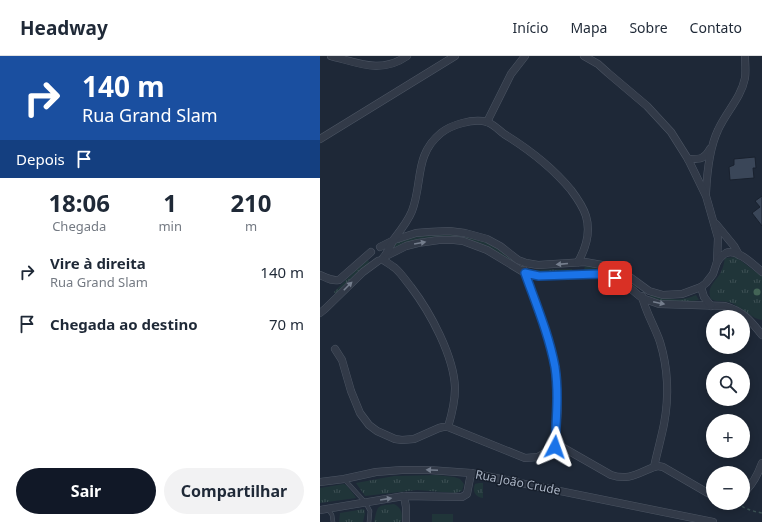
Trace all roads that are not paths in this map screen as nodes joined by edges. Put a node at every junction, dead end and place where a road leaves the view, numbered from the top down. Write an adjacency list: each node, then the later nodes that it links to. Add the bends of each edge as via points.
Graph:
1 (330, 56): 2 (street, via 376,66 393,64)
2 (407, 56)
3 (455, 56): 8 (street)
4 (525, 56): 7 (street, via 511,74)
5 (584, 56): 10 (street, via 598,64 647,106 671,132)
6 (745, 56): 9 (street, via 743,84 737,100 718,129)
7 (487, 122): 13 (street, via 460,124 442,132 432,142 421,162 412,211); 19 (street, via 543,161 563,180 579,201 586,216 588,233)
8 (320, 139)
9 (713, 146): 10 (street, via 704,157); 11 (street, via 709,160)
10 (688, 160): 11 (street)
11 (706, 196): 12 (street)
12 (713, 221): 16 (street); 20 (street, via 718,238)
13 (394, 240): 14 (street); 17 (street); 18 (street, via 428,232 465,233 500,246)
14 (380, 247): 15 (street, via 375,247); 17 (street, via 385,251)
15 (371, 252): 17 (street, via 373,259); 23 (street, via 339,280 330,280)
16 (740, 255): 20 (street, via 728,252); 21 (street)
17 (381, 259): 22 (street, one-way to 22, via 406,246 454,240 487,250); 28 (street, one-way to 17, via 365,270); 32 (street, via 395,268 418,297 445,349 455,387 455,402)
18 (522, 262): 19 (street, one-way to 18, via 538,265); 22 (street)
19 (578, 262): 24 (street, via 612,267)
20 (717, 262): 25 (street, via 710,278)
21 (762, 272)
22 (525, 273): 26 (street, via 539,276 606,275 615,278); 33 (street, via 555,366 558,406)
23 (320, 275)
24 (643, 287): 25 (street, via 657,294 671,295); 26 (street)
25 (701, 287): 27 (street, via 704,297)
26 (642, 298): 27 (street, one-way to 27, via 659,304); 35 (street, via 660,340 667,380 665,417)
27 (711, 306): 29 (street, via 731,308)
28 (320, 313)
29 (758, 324): 30 (street)
30 (762, 335)
31 (335, 349): 32 (street, via 342,360 360,413 377,431 402,440)
32 (448, 427): 33 (street, via 525,458 538,457)
33 (555, 447): 35 (street, via 562,447 618,478 629,477)
34 (762, 463): 39 (street)
35 (654, 467): 40 (street, via 663,467)
36 (471, 473): 37 (street, Rua João Crude, one-way to 37, via 402,470 376,472); 41 (street, via 465,496); 47 (street, Rua João Crude)
37 (344, 479): 38 (street, Rua João Crude); 42 (lane)
38 (320, 482)
39 (750, 485)
40 (706, 492)
41 (404, 496): 42 (street, one-way to 41); 46 (street)
42 (365, 502): 43 (street); 45 (lane, via 370,512)
43 (324, 509): 44 (lane, via 332,515)
44 (333, 522)
45 (369, 522)
46 (406, 522)
47 (713, 522)

